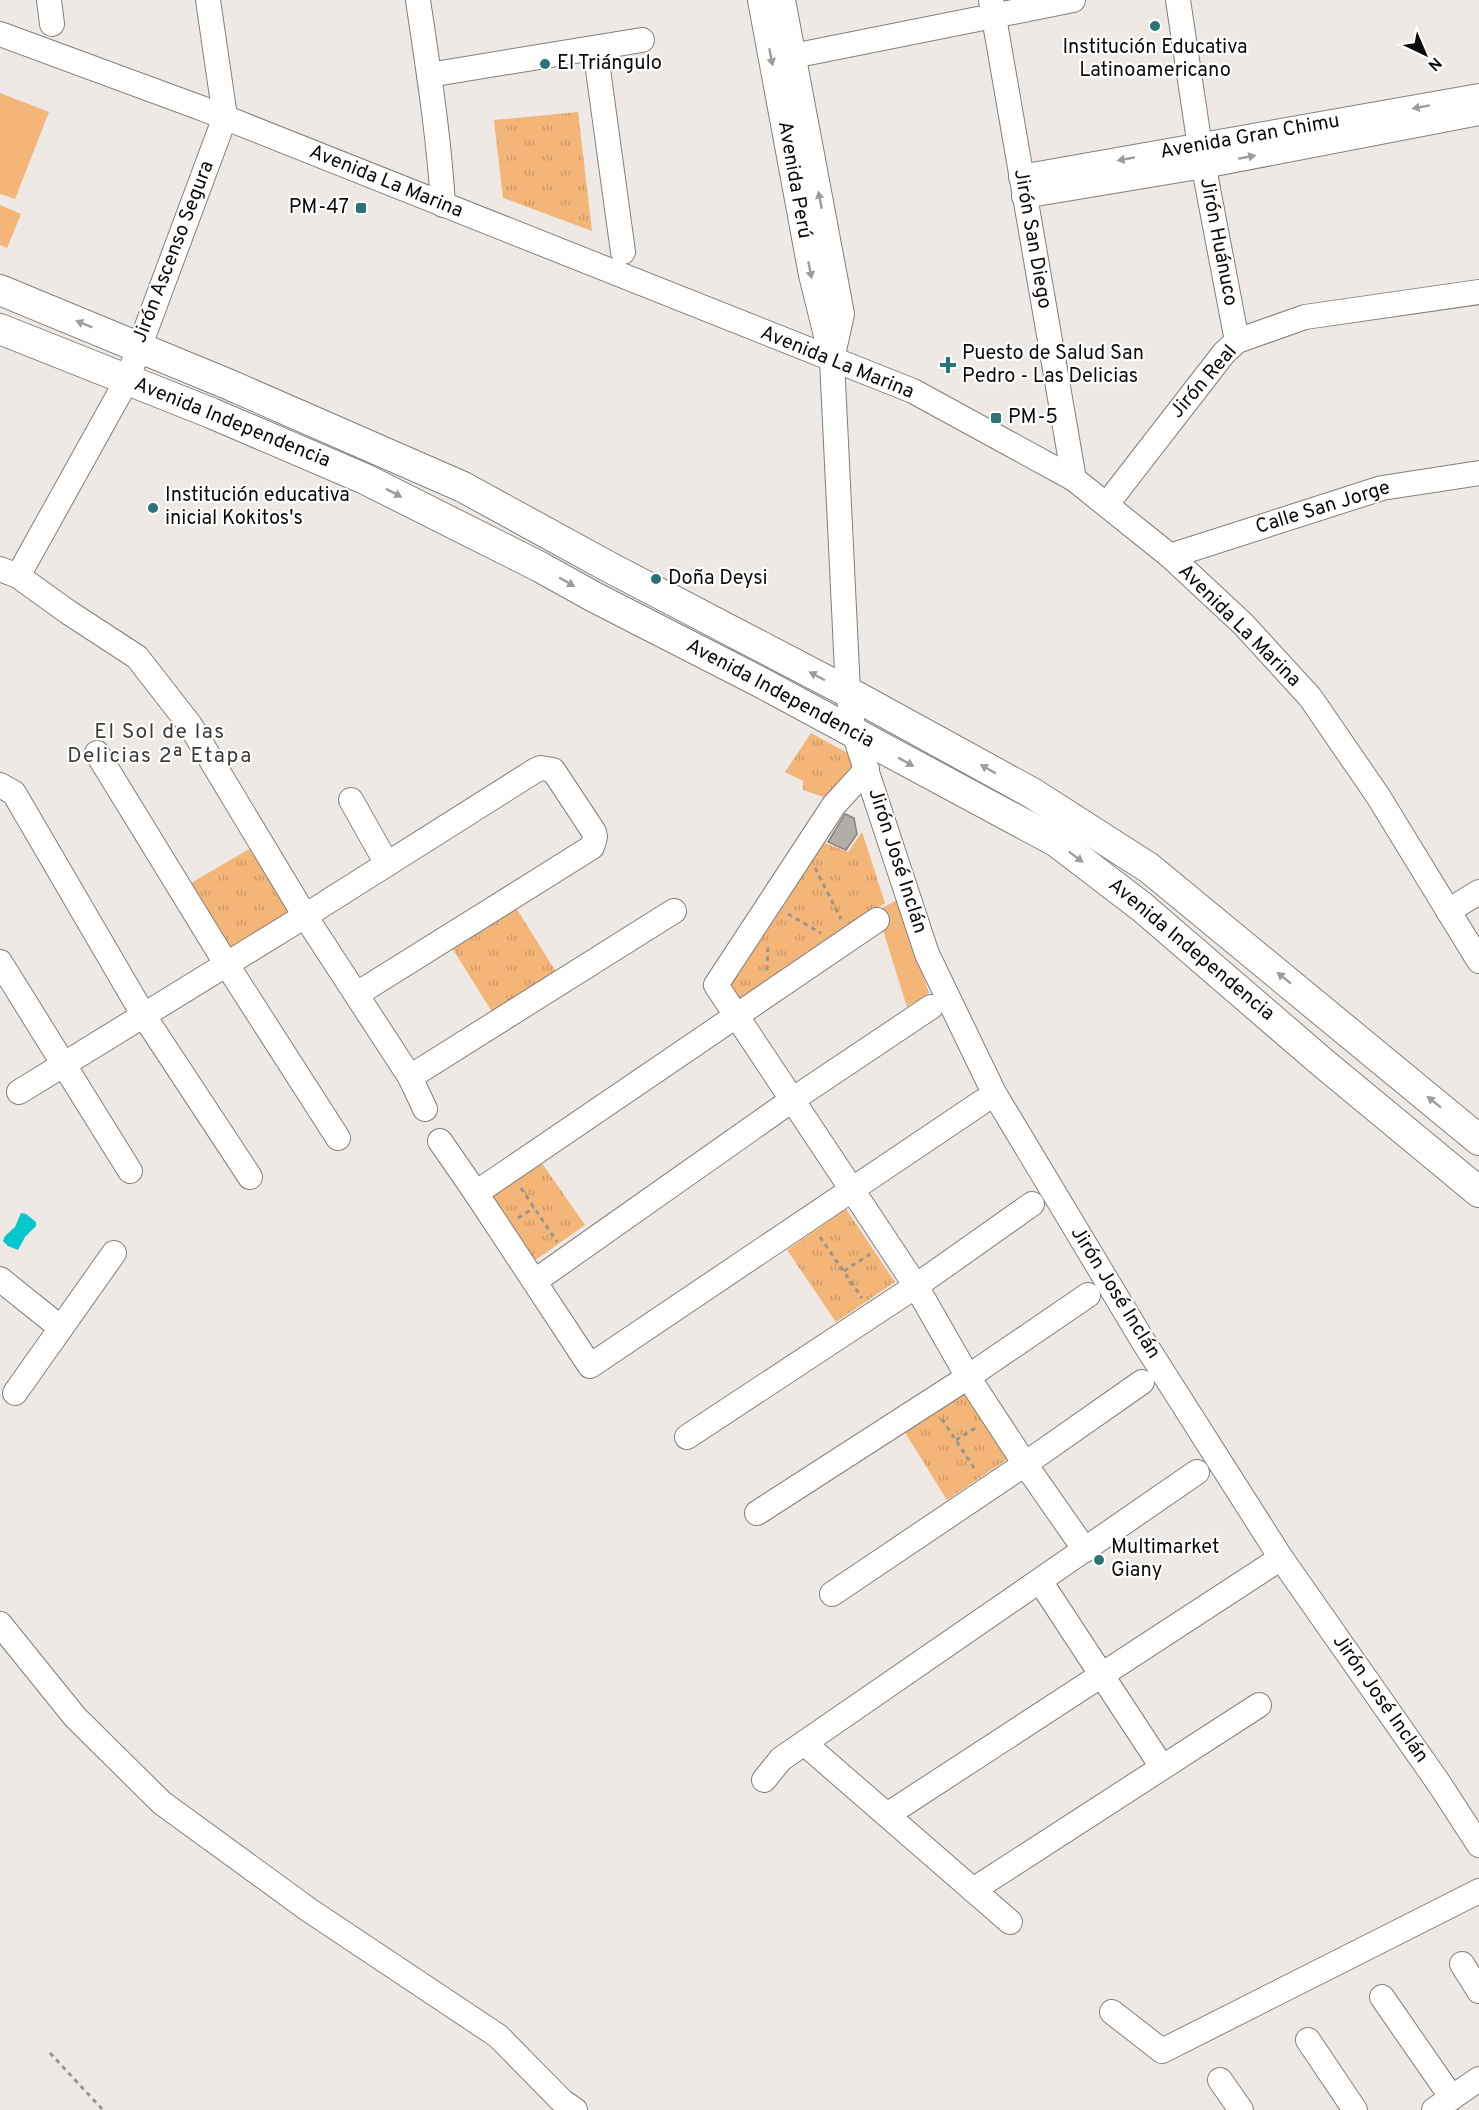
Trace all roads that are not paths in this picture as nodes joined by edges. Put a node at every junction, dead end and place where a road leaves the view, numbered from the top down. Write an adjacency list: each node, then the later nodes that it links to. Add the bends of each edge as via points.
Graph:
1 (49, 0): 8 (street)
2 (208, 0): 16 (street)
3 (418, 0): 13 (street)
4 (1073, 0): 7 (street)
5 (1178, 0): 17 (street, Jirón Huánuco)
6 (772, 4): 12 (street, Avenida Perú); 26 (street, Avenida Perú, one-way to 26, via 811,275)
7 (992, 7): 12 (street); 18 (street, Jirón San Diego)
8 (52, 24)
9 (0, 34): 16 (street, Avenida La Marina)
10 (642, 40): 11 (street)
11 (595, 48): 13 (street); 20 (street)
12 (793, 56): 26 (street, Avenida Perú, one-way to 12, via 842,314)
13 (429, 75): 19 (street)
14 (1479, 96): 17 (street, Avenida Gran Chimu, one-way to 17)
15 (1479, 113): 17 (street, Avenida Gran Chimu, one-way to 15)
16 (225, 117): 19 (street, Avenida La Marina); 25 (street, Jirón Ascenso Segura)
17 (1202, 156): 18 (street, Avenida Gran Chimu); 24 (street, Jirón Huánuco)
18 (1023, 187): 33 (street, Jirón San Diego)
19 (442, 205): 26 (street, Avenida La Marina)
20 (623, 252)
21 (0, 290): 25 (main road, Avenida Independencia, one-way to 21)
22 (1479, 292): 24 (street, Jirón Real, via 1305,317)
23 (0, 329): 27 (main road, Avenida Independencia)
24 (1238, 341): 34 (street, Jirón Real, via 1224,353)
25 (138, 347): 27 (street, Jirón Ascenso Segura); 28 (main road, Avenida Independencia)
26 (832, 360): 33 (street, Avenida La Marina, via 913,391); 39 (street, Avenida Perú)
27 (127, 380): 29 (main road, Avenida Independencia); 37 (street, Jirón Ascenso Segura)
28 (285, 409): 29 (main road); 30 (main road, Avenida Independencia)
29 (273, 440): 31 (main road, Avenida Independencia)
30 (360, 441): 31 (main road); 36 (main road, Avenida Independencia, via 463,487)
31 (348, 471): 38 (main road, Avenida Independencia, one-way to 38)
32 (1479, 472): 35 (street, Calle San Jorge, via 1382,488)
33 (1074, 478): 34 (street, Avenida La Marina)
34 (1107, 504): 35 (street, Avenida La Marina)
35 (1170, 556): 50 (street, Avenida La Marina, via 1244,624 1310,697 1378,796)
36 (609, 567): 38 (main road); 39 (main road, Avenida Independencia, one-way to 36)
37 (9, 573): 51 (street, via 137,657 190,725)
38 (594, 597): 40 (main road, Avenida Independencia)
39 (848, 692): 40 (street, Jirón José Inclán); 44 (main road, Avenida Independencia, one-way to 39)
40 (854, 733): 42 (street, Jirón José Inclán); 46 (main road, Avenida Independencia, one-way to 46)
41 (97, 753): 55 (street)
42 (867, 769): 58 (street, via 834,805 716,985); 91 (street, Jirón José Inclán, via 927,954 993,1093 1143,1341)
43 (0, 785): 59 (street, via 14,793)
44 (1032, 793): 46 (main road); 60 (main road, Avenida Independencia, one-way to 44, via 1149,868)
45 (351, 800): 47 (street)
46 (1018, 822): 63 (main road, Avenida Independencia, one-way to 63, via 1057,842 1142,907)
47 (387, 864): 51 (street); 56 (street, via 542,768 557,775 595,837 588,851)
48 (1479, 892): 50 (street)
49 (674, 911): 62 (street)
50 (1448, 911): 53 (street, Avenida La Marina)
51 (306, 916): 55 (street); 56 (street)
52 (877, 920): 58 (street)
53 (1479, 961)
54 (0, 962): 61 (street)
55 (227, 965): 59 (street); 68 (street)
56 (357, 994): 62 (street)
57 (931, 1007): 65 (street)
58 (736, 1015): 65 (street); 75 (street)
59 (144, 1016): 61 (street); 72 (street)
60 (1370, 1049): 63 (main road); 69 (main road, Avenida Independencia, one-way to 60)
61 (63, 1066): 64 (street); 71 (street)
62 (410, 1077): 67 (street)
63 (1345, 1080): 74 (main road, Avenida Independencia)
64 (19, 1092)
65 (792, 1100): 73 (street); 79 (street)
66 (982, 1102): 73 (street)
67 (426, 1109)
68 (338, 1138)
69 (1479, 1140)
70 (440, 1142): 75 (street)
71 (130, 1171)
72 (250, 1177)
73 (852, 1190): 79 (street, via 590,1366); 80 (street)
74 (1479, 1192)
75 (476, 1193): 79 (street)
76 (1032, 1204): 80 (street)
77 (114, 1253): 82 (street)
78 (0, 1279): 82 (street)
79 (535, 1281)
80 (915, 1286): 83 (street); 86 (street)
81 (1088, 1295): 83 (street)
82 (61, 1328): 85 (street)
83 (968, 1377): 87 (street); 89 (street)
84 (1142, 1382): 87 (street)
85 (15, 1393)
86 (687, 1437)
87 (1025, 1464): 90 (street); 93 (street)
88 (1197, 1472): 90 (street)
89 (758, 1513)
90 (1085, 1550): 92 (street)
91 (1281, 1558): 95 (street); 101 (street, Jirón José Inclán)
92 (1040, 1581): 95 (street); 97 (street)
93 (832, 1594)
94 (0, 1624): 113 (street, via 75,1717 162,1803 309,1910 498,2036)
95 (1101, 1675): 98 (street); 100 (street)
96 (1258, 1705): 98 (street)
97 (804, 1743): 99 (street, via 781,1759); 100 (street)
98 (1162, 1767): 102 (street)
99 (764, 1780)
100 (887, 1815): 102 (street)
101 (1479, 1845)
102 (973, 1890): 104 (street)
103 (1479, 1891): 108 (street, via 1162,2051)
104 (1010, 1922)
105 (1462, 1964): 106 (street)
106 (1479, 1990)
107 (1382, 1997): 112 (street)
108 (1112, 2013)
109 (1308, 2040): 115 (street)
110 (1479, 2079): 112 (street)
111 (1220, 2080): 114 (street)
112 (1443, 2104)
113 (575, 2110)
114 (1241, 2110)
115 (1355, 2110)

